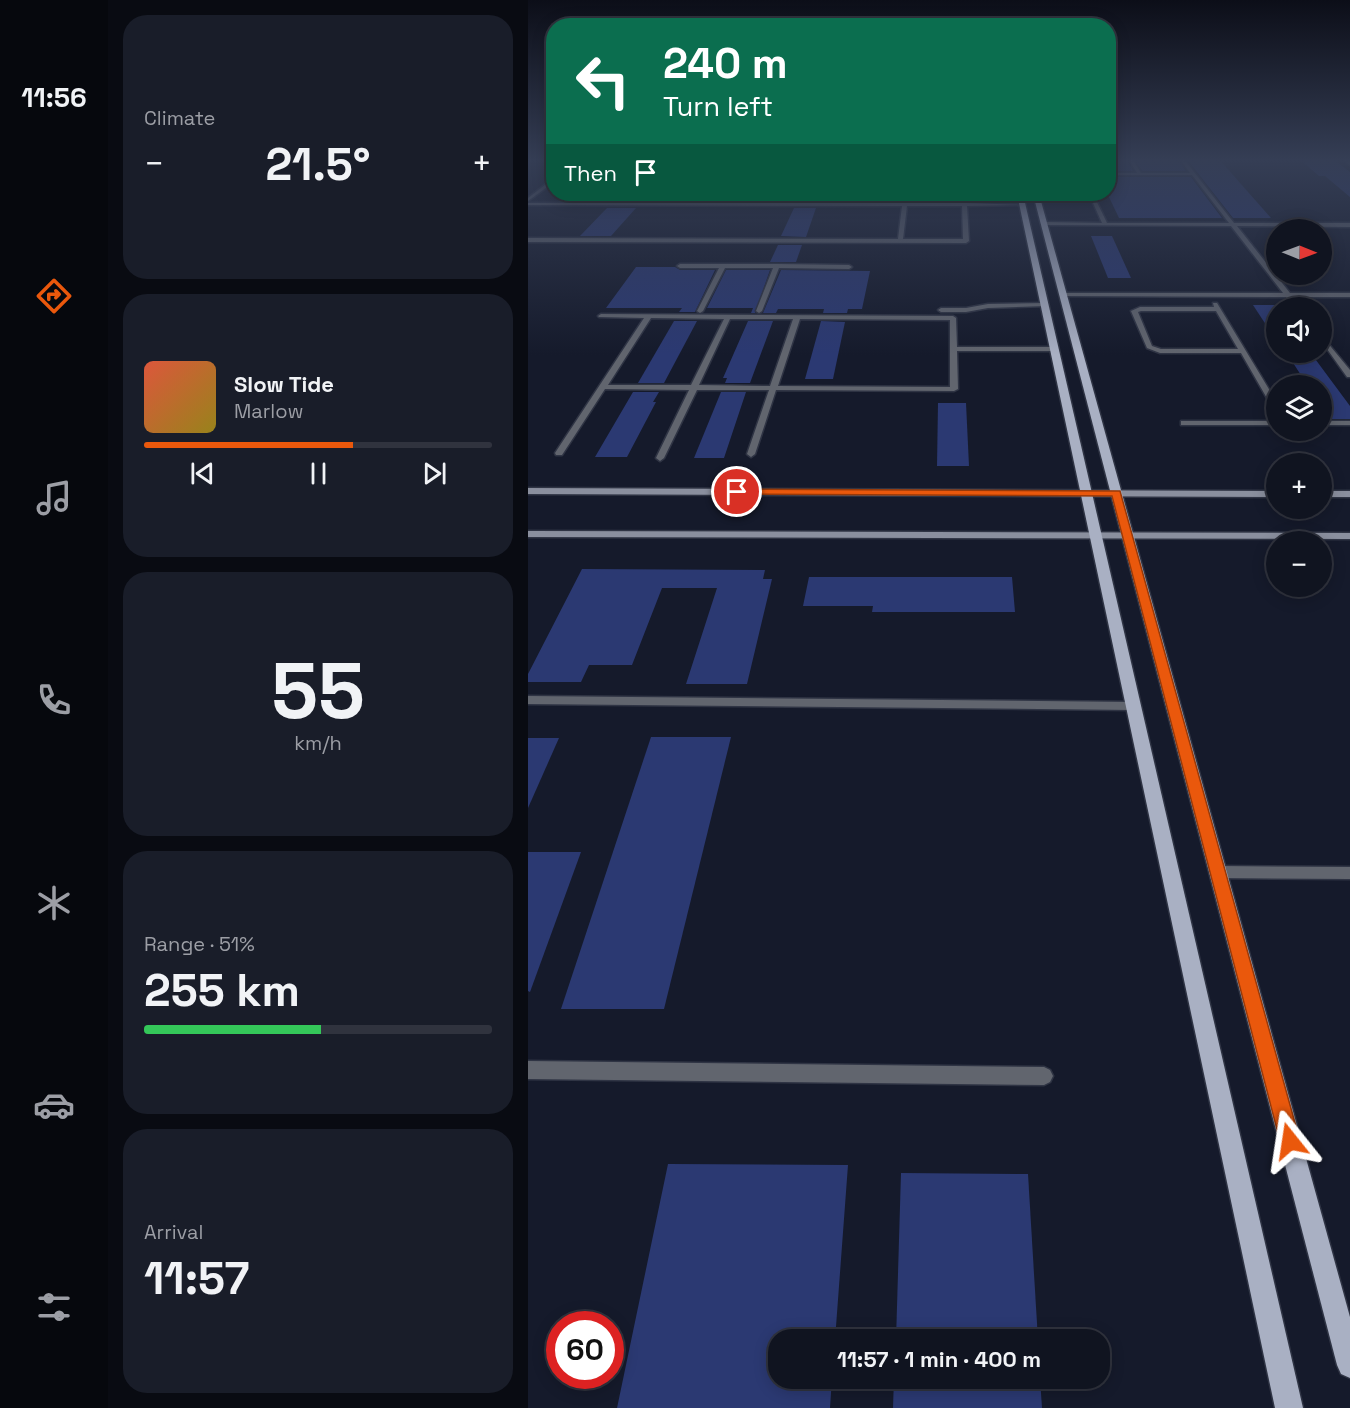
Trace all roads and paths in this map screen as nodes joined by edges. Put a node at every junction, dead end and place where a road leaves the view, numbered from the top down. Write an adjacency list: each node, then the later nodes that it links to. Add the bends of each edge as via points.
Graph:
1 (902, 224): 9 (lane)
2 (965, 224): 9 (lane, via 966,241)
3 (1026, 224): 18 (main road)
4 (1044, 224): 5 (lane); 14 (main road)
5 (1105, 224): 6 (lane)
6 (1233, 225): 7 (lane); 16 (lane)
7 (1350, 225)
8 (528, 240): 9 (lane)
9 (900, 241)
10 (680, 266): 11 (lane)
11 (723, 266): 12 (lane); 21 (lane)
12 (777, 266): 13 (lane); 22 (lane)
13 (849, 267)
14 (1063, 295): 15 (lane); 45 (main road)
15 (1210, 295): 16 (lane); 19 (lane)
16 (1288, 295): 17 (lane)
17 (1350, 295)
18 (1044, 305): 22 (lane, via 950,310); 28 (main road)
19 (1218, 309): 29 (lane); 29 (lane, via 1134,311 1149,347 1160,351)
20 (610, 311): 21 (lane)
21 (700, 311): 22 (lane)
22 (759, 311)
23 (601, 316): 24 (lane)
24 (649, 316): 25 (lane); 32 (lane)
25 (728, 317): 26 (lane); 33 (lane)
26 (797, 317): 27 (lane, via 953,318); 34 (lane)
27 (953, 349): 28 (lane); 34 (lane, via 954,389)
28 (1054, 350): 44 (main road)
29 (1243, 351): 35 (lane)
30 (1332, 351): 31 (lane)
31 (1350, 375)
32 (602, 387): 33 (lane); 40 (lane)
33 (694, 387): 34 (lane); 42 (lane)
34 (773, 388): 41 (lane)
35 (1266, 390)
36 (1184, 423): 37 (lane)
37 (1266, 423)
38 (1332, 423): 39 (lane)
39 (1350, 423)
40 (559, 453)
41 (751, 454)
42 (660, 458)
43 (528, 491): 44 (street)
44 (1086, 493): 45 (street); 50 (main road)
45 (1116, 493): 46 (street); 51 (main road)
46 (1266, 494)
47 (1332, 494): 48 (street)
48 (1350, 494)
49 (528, 534): 50 (street)
50 (1096, 536): 51 (street); 54 (main road)
51 (1127, 536): 52 (street); 55 (main road)
52 (1350, 536)
53 (528, 700): 54 (lane)
54 (1133, 706): 60 (main road)
55 (1218, 872): 56 (lane); 59 (main road)
56 (1350, 873)
57 (528, 1070): 58 (lane)
58 (1044, 1076)
59 (1350, 1365)
60 (1289, 1408)

